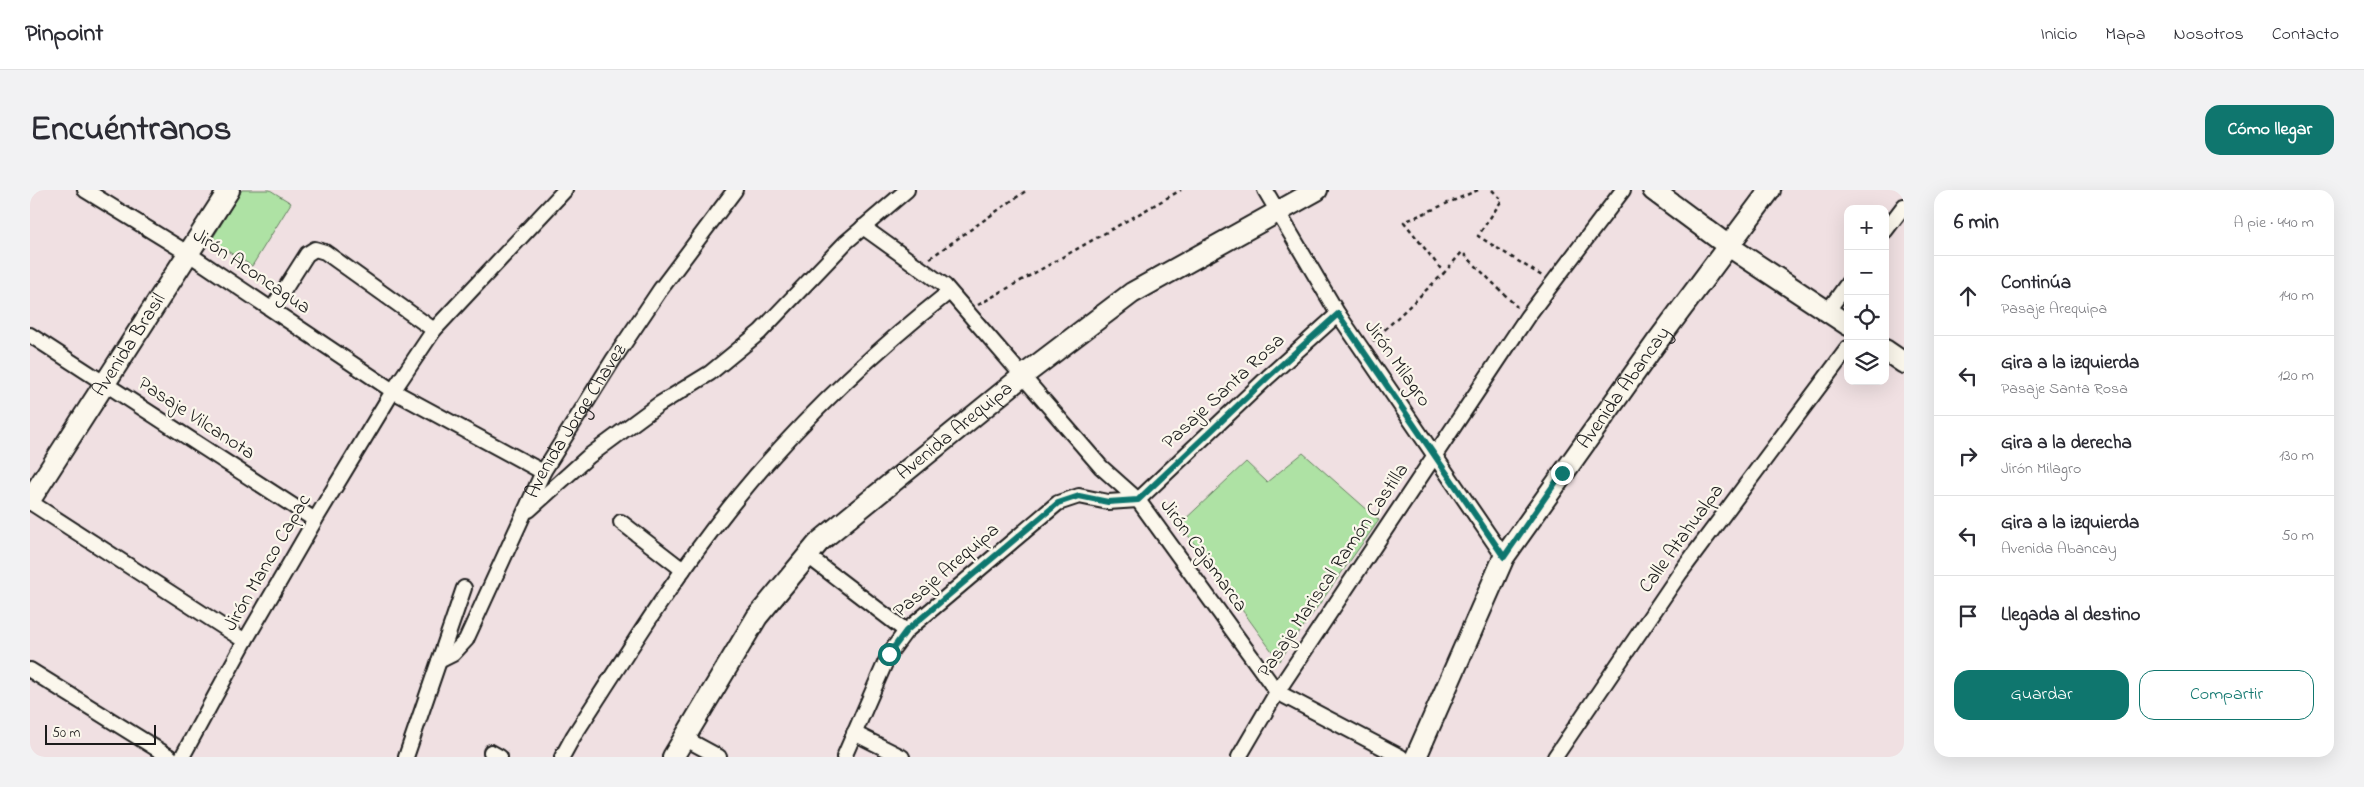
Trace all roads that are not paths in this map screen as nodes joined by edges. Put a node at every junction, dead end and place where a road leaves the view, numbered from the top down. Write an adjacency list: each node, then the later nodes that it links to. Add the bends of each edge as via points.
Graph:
1 (85, 190): 16 (street, Jirón Aconcagua)
2 (229, 190): 16 (main road, Avenida Brasil)
3 (565, 190): 23 (street, Jirón Manco Capac)
4 (735, 190): 32 (street, Avenida Jorge Chavez, via 628,336)
5 (907, 190): 14 (street)
6 (1265, 190): 12 (street, Jirón Milagro)
7 (1316, 190): 12 (main road, Avenida Arequipa)
8 (1623, 190): 31 (street, Pasaje Mariscal Ramón Castilla, via 1527,317)
9 (1653, 190): 15 (main road)
10 (1770, 190): 15 (main road, Avenida Abancay)
11 (1903, 210): 13 (street)
12 (1278, 213): 21 (street, Jirón Milagro); 28 (main road, Avenida Arequipa, via 1132,293)
13 (1889, 226)
14 (863, 227): 18 (street, Jirón Cajamarca); 35 (street, via 760,332 710,373 658,405 588,456)
15 (1727, 245): 20 (main road); 39 (main road, Avenida Abancay)
16 (189, 254): 19 (street, Jirón Aconcagua); 29 (main road, Avenida Brasil)
17 (1844, 289): 20 (street)
18 (949, 292): 28 (street, Jirón Cajamarca); 40 (street, via 875,353 806,420 738,497)
19 (272, 309): 23 (street, via 307,254 315,249 325,252); 30 (street, Jirón Aconcagua)
20 (1827, 312): 22 (main road)
21 (1338, 314): 31 (street, Jirón Milagro); 33 (street, Pasaje Santa Rosa)
22 (1844, 323)
23 (434, 330): 30 (street, Jirón Manco Capac)
24 (30, 335): 29 (street, Pasaje Vilcanota)
25 (1844, 353): 60 (street, Calle Atahualpa, via 1680,574)
26 (1889, 353): 27 (main road)
27 (1904, 363)
28 (1024, 375): 33 (street, Jirón Cajamarca, via 1101,467); 38 (main road, Avenida Arequipa, via 819,542)
29 (104, 383): 34 (main road, Avenida Brasil); 36 (street, Pasaje Vilcanota)
30 (393, 391): 32 (street, Jirón Aconcagua); 36 (street, Jirón Manco Capac)
31 (1436, 455): 39 (street, Jirón Milagro); 46 (street, Pasaje Mariscal Ramón Castilla)
32 (543, 472): 35 (street, Avenida Jorge Chavez)
33 (1138, 500): 42 (street, Pasaje Arequipa, via 1108,502 1079,496 1058,503); 46 (street, Jirón Cajamarca)
34 (30, 501): 43 (street)
35 (524, 514): 44 (street, Avenida Jorge Chavez, via 466,640 453,654)
36 (315, 520): 43 (street, Jirón Manco Capac)
37 (621, 522): 40 (street)
38 (808, 556): 42 (street); 48 (main road, Avenida Arequipa, via 757,617)
39 (1504, 557): 59 (main road, Avenida Abancay)
40 (683, 570): 52 (street)
41 (464, 588): 44 (street)
42 (906, 631): 47 (street, Pasaje Arequipa, via 889,654)
43 (245, 641): 50 (street, Jirón Manco Capac)
44 (439, 660): 51 (street)
45 (30, 670): 49 (street)
46 (1277, 692): 57 (street, Pasaje Mariscal Ramón Castilla); 58 (street, Jirón Cajamarca)
47 (854, 733): 55 (street, Pasaje Arequipa); 56 (street)
48 (684, 738): 53 (main road, Avenida Arequipa); 54 (street)
49 (170, 757)
50 (182, 757)
51 (406, 757)
52 (562, 757)
53 (673, 757)
54 (719, 757)
55 (844, 757)
56 (902, 757)
57 (1240, 757)
58 (1400, 757)
59 (1416, 757)
60 (1555, 757)

